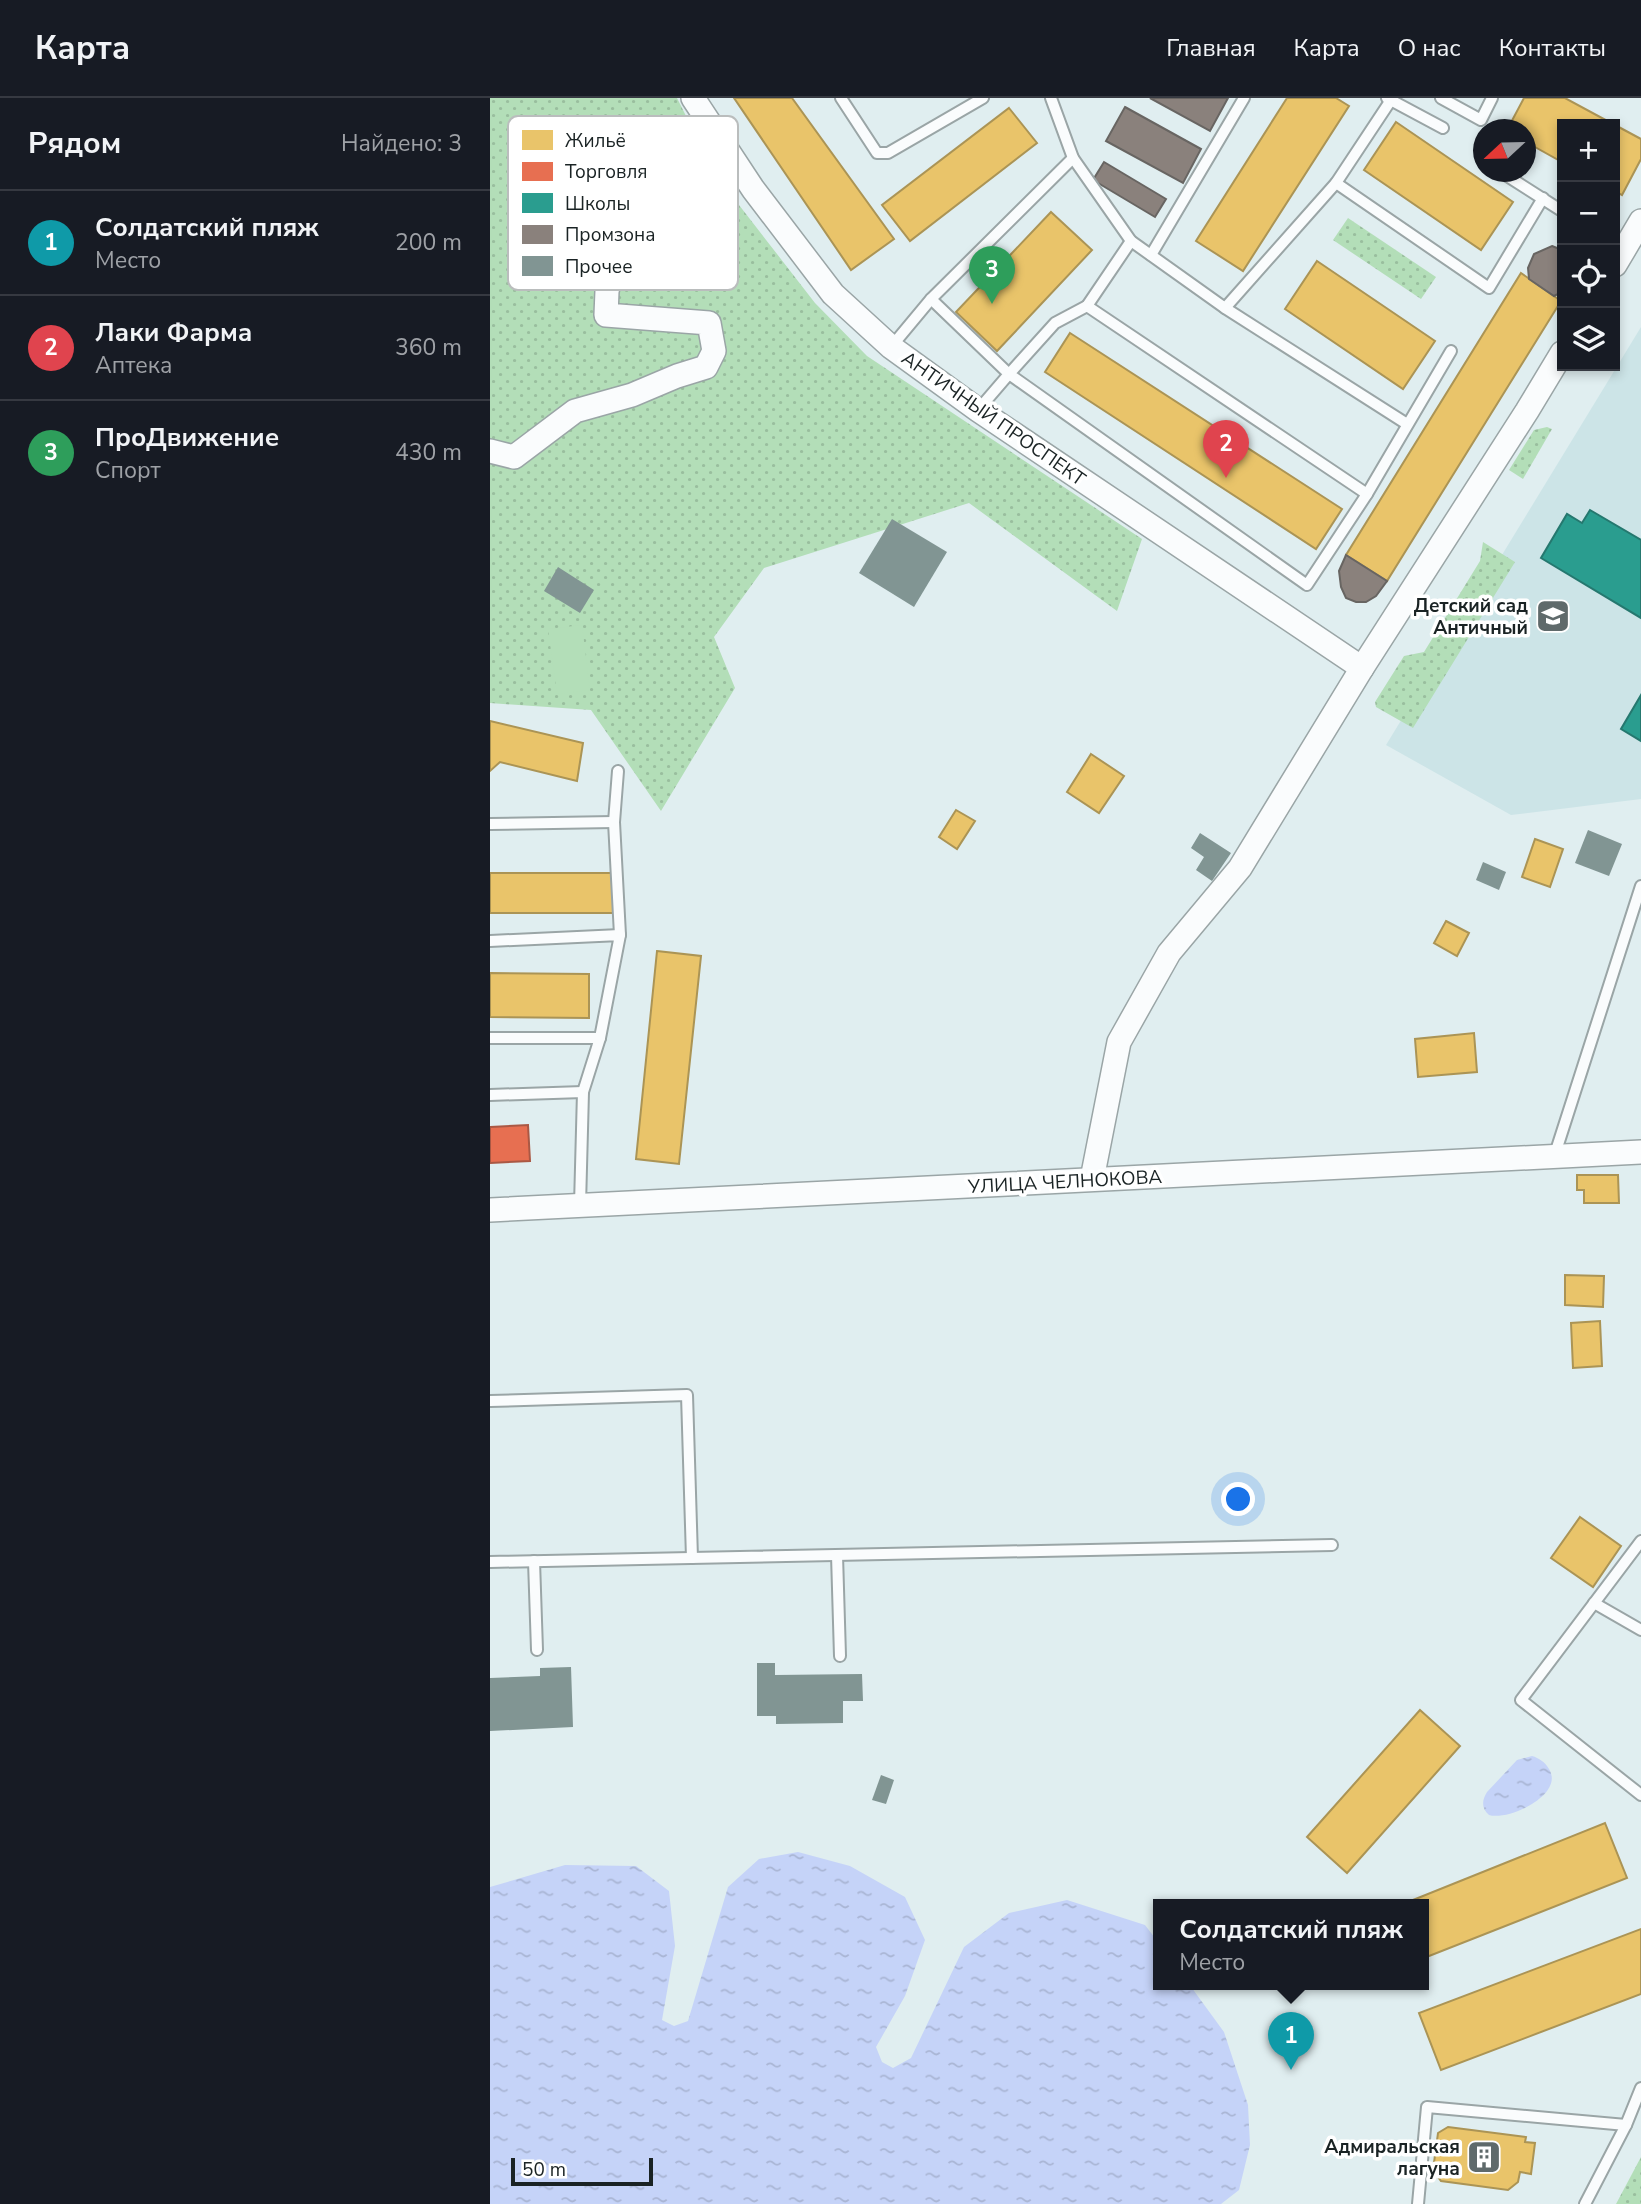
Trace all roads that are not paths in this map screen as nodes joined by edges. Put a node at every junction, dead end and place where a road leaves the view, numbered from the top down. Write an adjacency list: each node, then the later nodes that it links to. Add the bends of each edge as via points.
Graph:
1 (692, 98): 9 (street, АНТИЧНЫЙ ПРОСПЕКТ)
2 (841, 98): 3 (lane, via 877,153 888,153)
3 (984, 98)
4 (1051, 98): 11 (lane)
5 (1244, 98): 20 (lane)
6 (1441, 98): 7 (lane, via 1481,120)
7 (1492, 98)
8 (1389, 99): 10 (lane); 14 (lane)
9 (704, 116)
10 (1443, 128)
11 (1073, 158): 18 (lane); 22 (lane)
12 (738, 167): 25 (street, АНТИЧНЫЙ ПРОСПЕКТ, via 833,294)
13 (1517, 182): 15 (lane)
14 (1336, 183): 15 (lane, via 1489,288); 24 (lane)
15 (1543, 198): 16 (lane)
16 (1557, 208)
17 (1641, 221): 19 (street)
18 (1132, 241): 20 (lane); 23 (lane)
19 (1620, 250)
20 (1151, 255): 24 (lane)
21 (607, 290): 31 (street, via 606,315 709,323 714,351 706,367 575,411 514,457)
22 (931, 299): 25 (lane); 28 (lane)
23 (1087, 306): 28 (lane, via 1055,323); 32 (lane)
24 (1225, 307): 30 (lane)
25 (891, 347): 29 (street, АНТИЧНЫЙ ПРОСПЕКТ)
26 (1451, 351): 30 (lane)
27 (1557, 361): 33 (street)
28 (1009, 374): 29 (lane); 32 (lane, via 1307,585)
29 (978, 410): 33 (street, АНТИЧНЫЙ ПРОСПЕКТ)
30 (1407, 424): 32 (lane)
31 (490, 451)
32 (1367, 494)
33 (1362, 668): 46 (street, via 1240,868 1169,953 1119,1042)
34 (618, 771): 35 (lane)
35 (614, 822): 36 (lane); 38 (lane)
36 (490, 824)
37 (1641, 886): 45 (lane)
38 (620, 935): 39 (lane); 41 (lane)
39 (490, 941)
40 (490, 1038): 41 (lane)
41 (600, 1038): 42 (lane)
42 (583, 1092): 43 (lane); 47 (lane)
43 (490, 1095)
44 (1641, 1152): 45 (street, УЛИЦА ЧЕЛНОКОВА)
45 (1554, 1157): 46 (street, УЛИЦА ЧЕЛНОКОВА)
46 (1092, 1180): 47 (street, УЛИЦА ЧЕЛНОКОВА)
47 (580, 1205): 48 (street, УЛИЦА ЧЕЛНОКОВА)
48 (490, 1210)
49 (490, 1401): 53 (lane, via 687,1395)
50 (1641, 1541): 56 (lane)
51 (1332, 1545): 52 (lane)
52 (837, 1555): 53 (lane); 59 (lane)
53 (692, 1558): 54 (lane)
54 (534, 1561): 55 (lane); 58 (lane)
55 (490, 1562)
56 (1594, 1603): 57 (lane); 60 (lane, via 1521,1700)
57 (1641, 1630)
58 (537, 1650)
59 (840, 1656)
60 (1641, 1795)
61 (1641, 2088): 62 (lane)
62 (1626, 2125): 63 (lane, via 1427,2107); 64 (lane)
63 (1418, 2204)
64 (1585, 2204)

